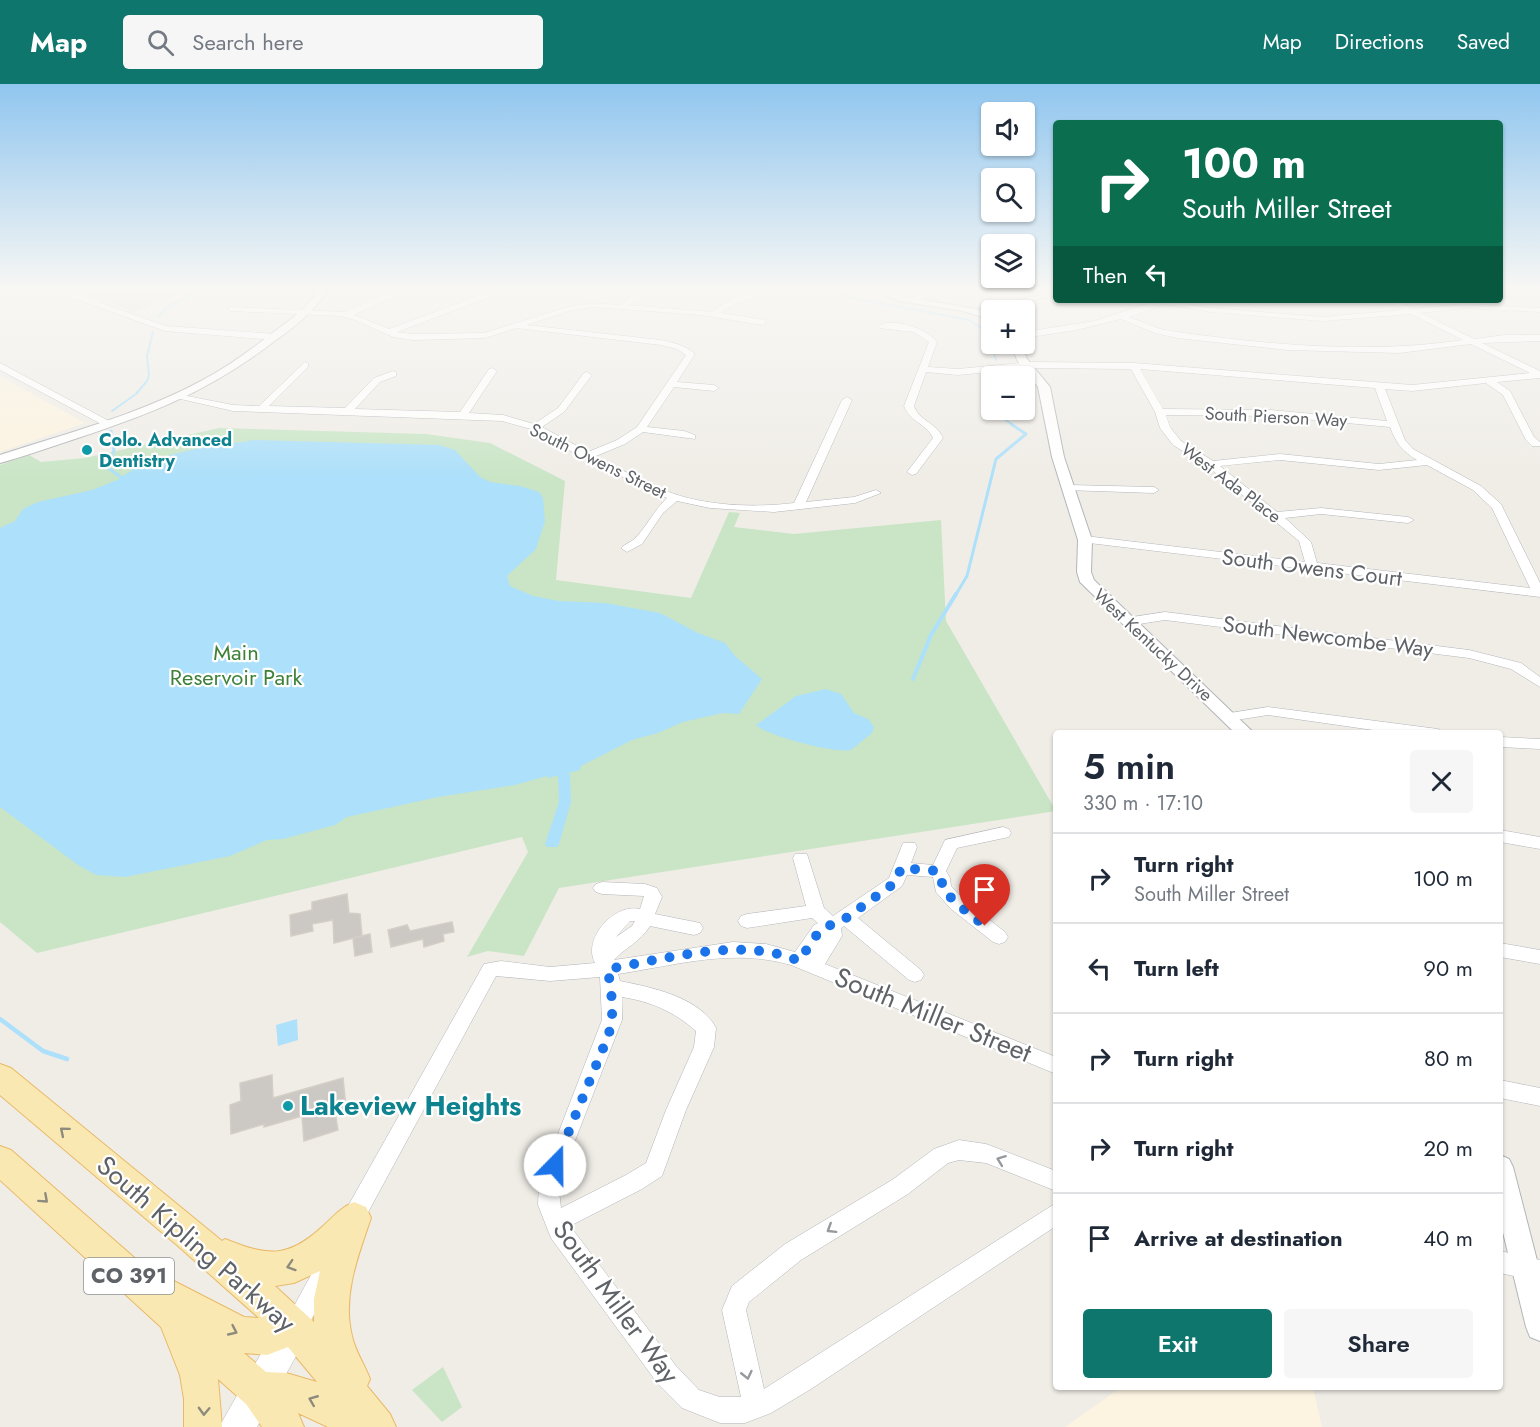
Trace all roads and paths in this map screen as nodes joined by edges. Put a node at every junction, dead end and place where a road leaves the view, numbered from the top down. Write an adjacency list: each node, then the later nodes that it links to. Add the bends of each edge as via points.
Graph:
1 (254, 352): 22 (street)
2 (689, 352): 19 (street, via 690,359)
3 (929, 352): 11 (street)
4 (1493, 352): 17 (street)
5 (1020, 354): 8 (street, West Kentucky Drive)
6 (304, 365): 24 (street)
7 (0, 366): 28 (street)
8 (1028, 366)
9 (1035, 366): 10 (street)
10 (1134, 366): 20 (street); 26 (street, West Ada Place)
11 (922, 369): 12 (street); 38 (street, via 909,410 938,438)
12 (981, 370)
13 (492, 371): 27 (street)
14 (393, 374): 25 (street, via 371,384)
15 (586, 375): 30 (street, via 561,410)
16 (1035, 375): 39 (street, West Kentucky Drive, via 1044,387 1058,457)
17 (1540, 375): 18 (street)
18 (1490, 382): 20 (street, via 1430,388); 33 (street, via 1507,393)
19 (672, 384): 21 (street); 31 (street)
20 (1379, 386): 29 (street)
21 (714, 388)
22 (177, 397): 24 (street, South Owens Street, via 216,406); 28 (street)
23 (847, 400): 43 (street)
24 (261, 409): 25 (street, South Owens Street)
25 (348, 411): 27 (street, South Owens Street)
26 (1160, 412): 29 (street, South Pierson Way, via 1271,413); 37 (street, West Ada Place, via 1165,428 1177,443)
27 (463, 415): 30 (street, South Owens Street, via 502,418)
28 (106, 423): 35 (street)
29 (1393, 424): 36 (street, via 1400,441)
30 (535, 427): 34 (street, South Owens Street)
31 (641, 429): 32 (street); 34 (street)
32 (691, 437)
33 (1536, 444)
34 (587, 456): 42 (street, South Owens Street)
35 (0, 459)
36 (1426, 462): 37 (street, via 1379,466 1280,457); 49 (street, via 1477,488 1497,506)
37 (1211, 464): 44 (street, West Ada Place)
38 (912, 472)
39 (1069, 488): 40 (street); 46 (street, West Kentucky Drive)
40 (1154, 490)
41 (876, 494): 43 (street, South Owens Street)
42 (674, 498): 43 (street, South Owens Street, via 760,510); 47 (street, via 655,516 638,542)
43 (798, 507)
44 (1276, 516): 45 (street, via 1321,511); 48 (street, West Ada Place, via 1307,544)
45 (1407, 520)
46 (1085, 540): 48 (street, South Owens Court); 50 (street, West Kentucky Drive, via 1087,582)
47 (627, 548)
48 (1311, 567): 49 (street, South Owens Court)
49 (1539, 592)
50 (1126, 622): 51 (street, South Newcombe Way, via 1165,616 1488,657 1527,672); 52 (street, West Kentucky Drive)
51 (1540, 683)
52 (1230, 717): 53 (street, West Kentucky Drive); 54 (street, via 1268,711)
53 (1243, 730)
54 (1408, 730)
55 (1503, 742): 56 (street)
56 (1540, 744)
57 (1003, 833): 63 (street, via 951,844)
58 (1503, 837): 59 (street)
59 (1540, 843)
60 (909, 847): 62 (street)
61 (801, 858): 65 (street)
62 (901, 868): 63 (street); 68 (street, via 896,882)
63 (938, 871): 70 (street, via 942,888)
64 (602, 888): 66 (street, via 651,892 653,897)
65 (816, 911): 67 (street); 68 (street)
66 (645, 919): 69 (street); 74 (street, via 638,931 618,944)
67 (747, 921)
68 (839, 922): 73 (street, via 833,936); 75 (street)
69 (694, 928)
70 (999, 937)
71 (1503, 951): 72 (street)
72 (1540, 957)
73 (807, 964): 74 (street, South Miller Street, via 766,951 733,949); 76 (street, South Miller Street)
74 (607, 972): 84 (street, South Miller Street, via 566,974 490,969); 85 (street, South Miller Way, via 613,1008 609,1034 548,1184 547,1204); 85 (street, via 688,1011 706,1028 704,1047 654,1169)
75 (915, 975)
76 (1053, 1065)
77 (0, 1077): 86 (main road, South Kipling Parkway / CO 391, one-way to 77)
78 (1503, 1090): 79 (street)
79 (1540, 1097)
80 (0, 1160): 88 (main road, CO 391, one-way to 88)
81 (1053, 1180): 93 (street, one-way to 93, via 986,1154 959,1150 941,1156 900,1187 793,1252 740,1294 734,1310)
82 (1503, 1181): 87 (street)
83 (1053, 1216): 93 (street, South Miller Way, via 802,1380)
84 (354, 1218): 86 (main road, one-way to 86, via 312,1257 286,1269 252,1268); 90 (street); 98 (main road, via 335,1273 331,1320 339,1358)
85 (555, 1222): 93 (street, South Miller Way, via 680,1389 691,1399 720,1410)
86 (190, 1235): 90 (main road, South Kipling Parkway / CO 391)
87 (1522, 1267): 91 (street)
88 (126, 1274): 89 (main road, CO 391); 90 (main road, one-way to 90, via 241,1335 267,1337)
89 (174, 1317): 92 (main road, CO 391); 94 (main road, one-way to 94, via 202,1381)
90 (295, 1327): 92 (main road); 98 (main road, South Kipling Parkway / CO 391)
91 (1540, 1327)
92 (259, 1391): 95 (main road); 96 (main road, CO 391); 97 (main road, one-way to 92, via 306,1397 281,1389)
93 (755, 1406)
94 (203, 1427)
95 (237, 1427)
96 (285, 1427)
97 (362, 1427)
98 (379, 1427)

